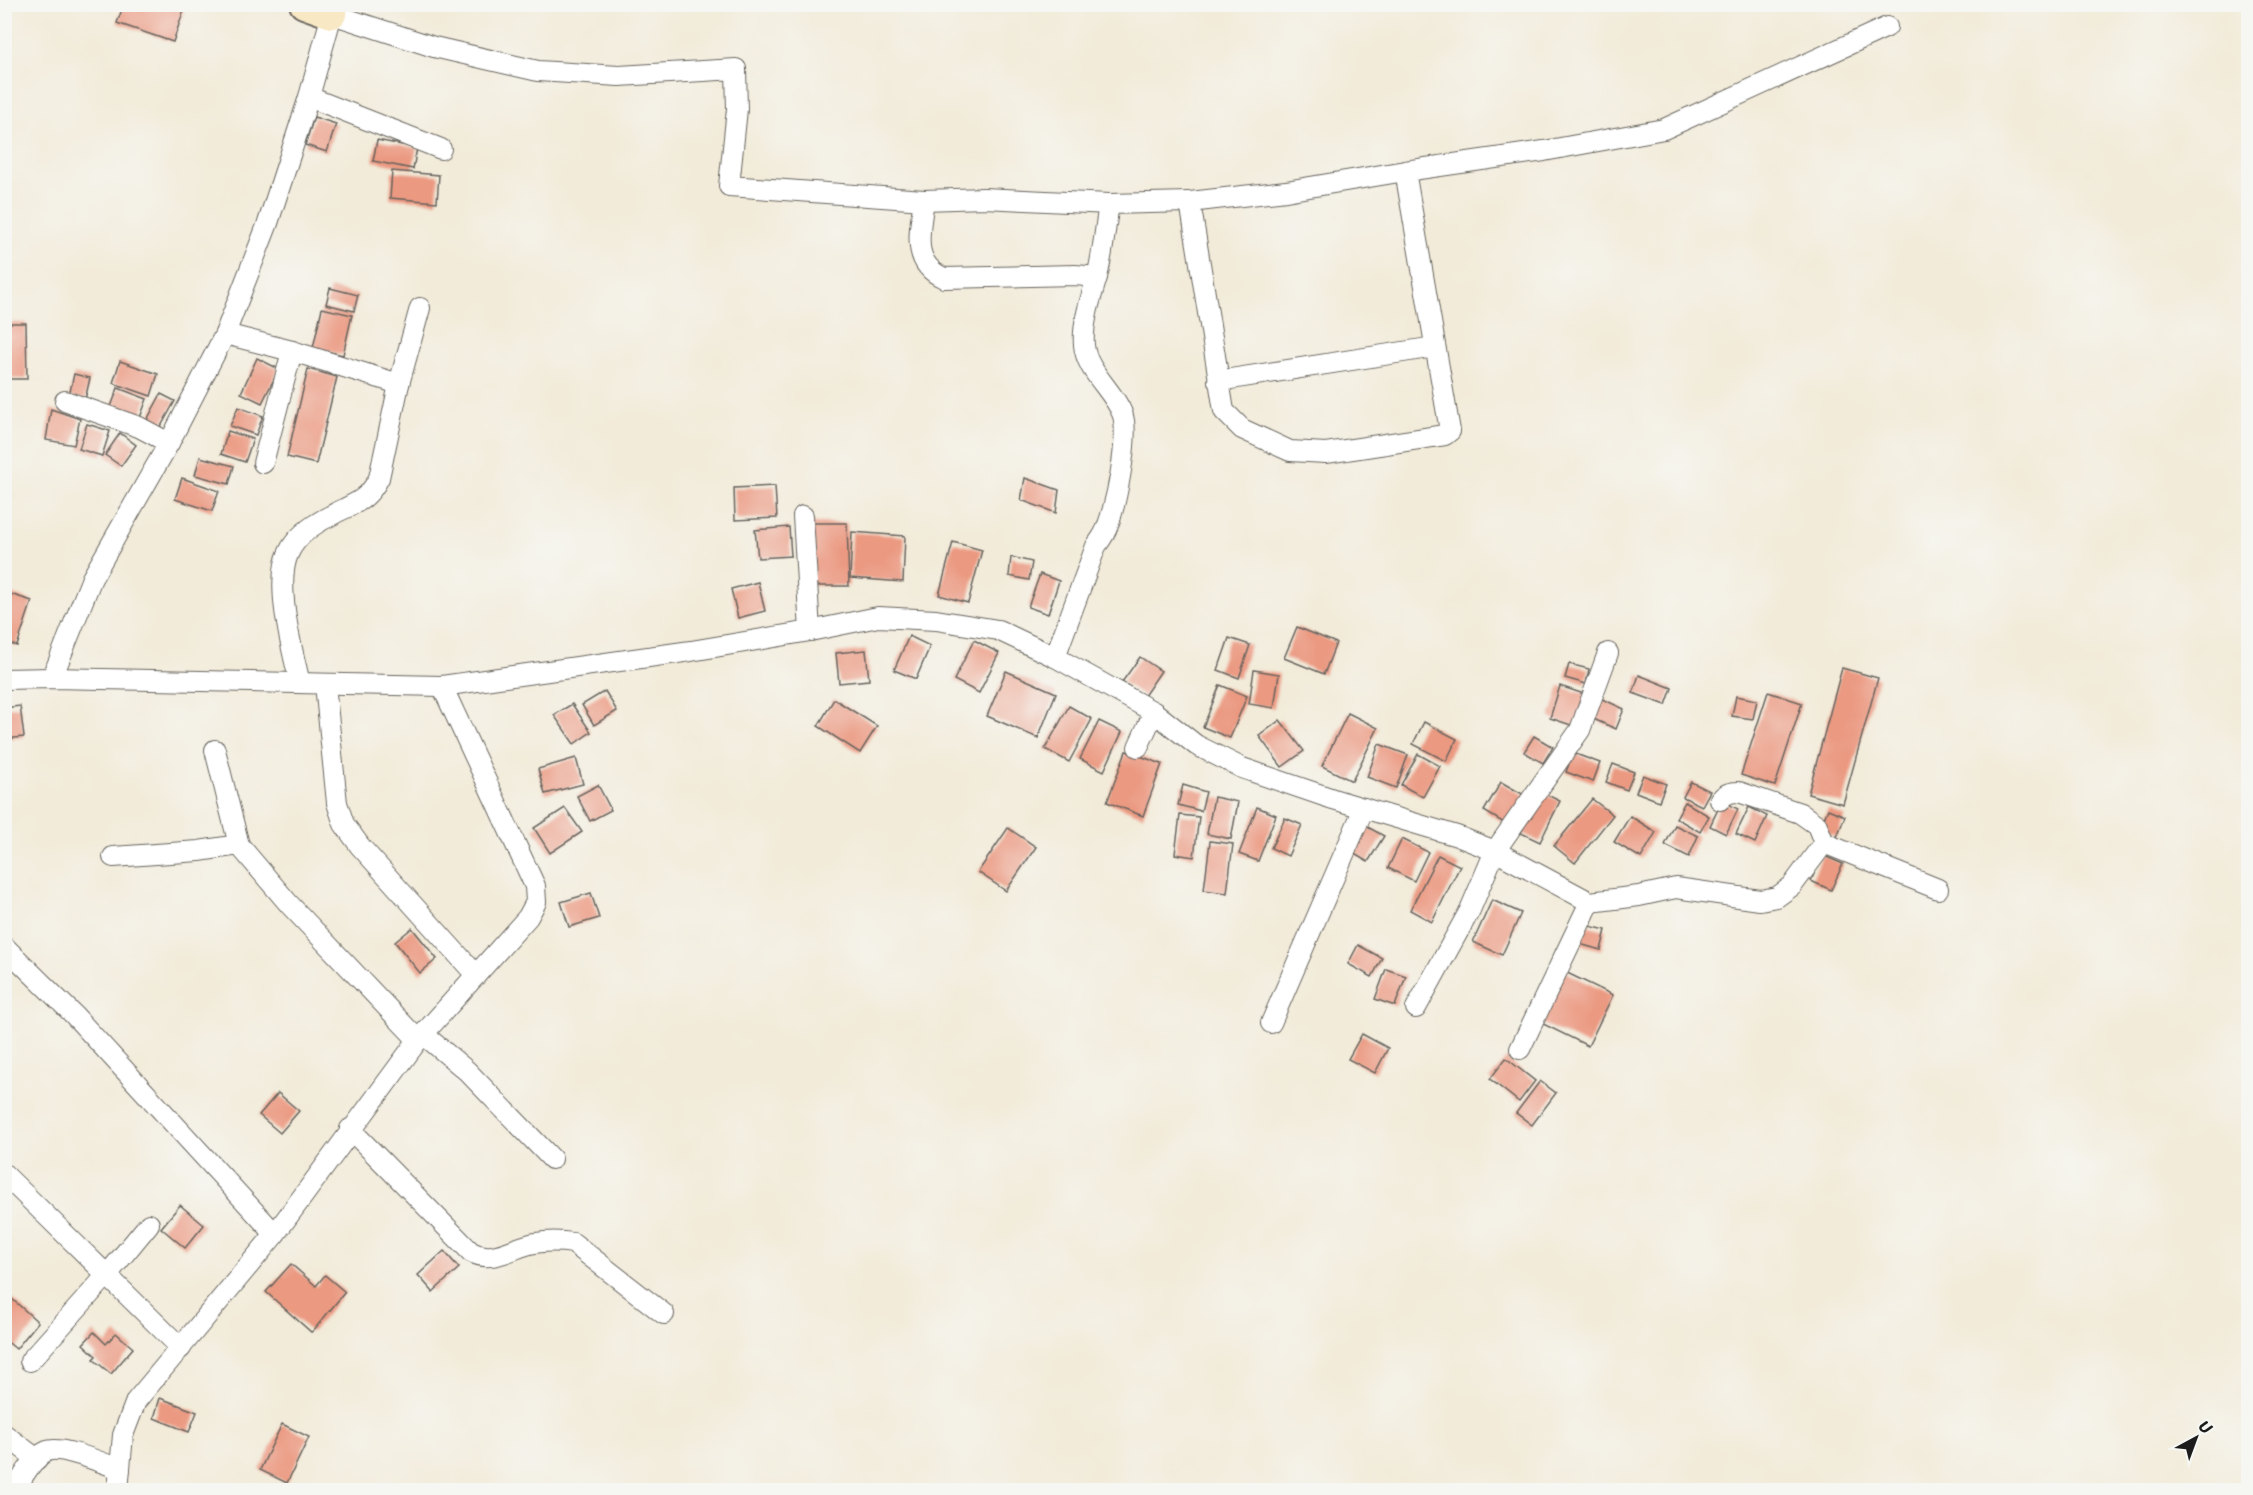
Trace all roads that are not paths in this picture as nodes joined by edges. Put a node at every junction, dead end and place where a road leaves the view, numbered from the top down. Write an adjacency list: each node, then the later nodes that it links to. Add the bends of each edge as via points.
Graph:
1 (304, 4): 2 (street)
2 (333, 9): 4 (street); 7 (street, via 434,47 538,71 619,76 736,69 737,109 729,186)
3 (1887, 27): 6 (street, via 1664,129)
4 (309, 97): 5 (street); 12 (street, via 268,223)
5 (441, 149)
6 (1405, 171): 8 (street); 13 (street)
7 (924, 200): 9 (street, via 984,198); 10 (street, via 919,243 922,258 935,274 945,278)
8 (1190, 202): 9 (street); 15 (street)
9 (1109, 204): 10 (street)
10 (1097, 276): 23 (street, via 1084,347 1124,415 1125,430 1118,490 1108,525 1096,546)
11 (420, 308): 16 (street)
12 (225, 334): 14 (street); 18 (street)
13 (1435, 347): 15 (street); 15 (street, via 1449,431 1434,437 1326,453 1290,451 1242,429 1224,411)
14 (292, 351): 16 (street); 19 (street)
15 (1218, 381)
16 (399, 384): 26 (street, via 379,478 372,492 311,526 290,550 282,571 288,634)
17 (65, 401): 18 (street, via 139,427)
18 (169, 443): 24 (street, via 92,578)
19 (263, 463)
20 (803, 516): 21 (street)
21 (810, 631): 23 (street, via 878,617 936,620 999,630); 28 (street)
22 (1608, 653): 36 (street, via 1580,730)
23 (1055, 657): 29 (street)
24 (52, 678): 25 (street); 26 (street)
25 (4, 679)
26 (300, 683): 27 (street)
27 (325, 684): 28 (street); 41 (street, via 337,803 344,824)
28 (442, 686): 41 (street, via 535,886 536,902 528,917)
29 (1154, 712): 30 (street); 33 (street, via 1196,745 1242,768)
30 (1138, 747)
31 (215, 750): 35 (street)
32 (1720, 800): 34 (street, via 1724,795 1739,792 1800,813 1817,825)
33 (1364, 808): 36 (street); 43 (street)
34 (1824, 843): 38 (street); 39 (street, via 1792,886 1778,897 1760,900 1676,888)
35 (239, 845): 37 (street); 44 (street, via 289,904)
36 (1496, 851): 39 (street); 42 (street, via 1470,910)
37 (113, 857)
38 (1938, 889)
39 (1590, 902): 45 (street)
40 (4, 946): 50 (street, via 74,1015)
41 (476, 975): 44 (street)
42 (1416, 1008)
43 (1271, 1023)
44 (420, 1036): 46 (street); 47 (street, via 467,1071)
45 (1520, 1049)
46 (350, 1129): 50 (street); 52 (street, via 471,1252 482,1258 535,1243 573,1243)
47 (552, 1159)
48 (4, 1174): 51 (street)
49 (149, 1224): 51 (street)
50 (274, 1234): 53 (street)
51 (107, 1275): 53 (street); 54 (street)
52 (664, 1314)
53 (181, 1348): 57 (street, via 136,1401 123,1435)
54 (30, 1361)
55 (4, 1434): 56 (street)
56 (37, 1459): 57 (street, via 48,1451 61,1450); 58 (street)
57 (120, 1469): 59 (street)
58 (14, 1491)
59 (118, 1491)

